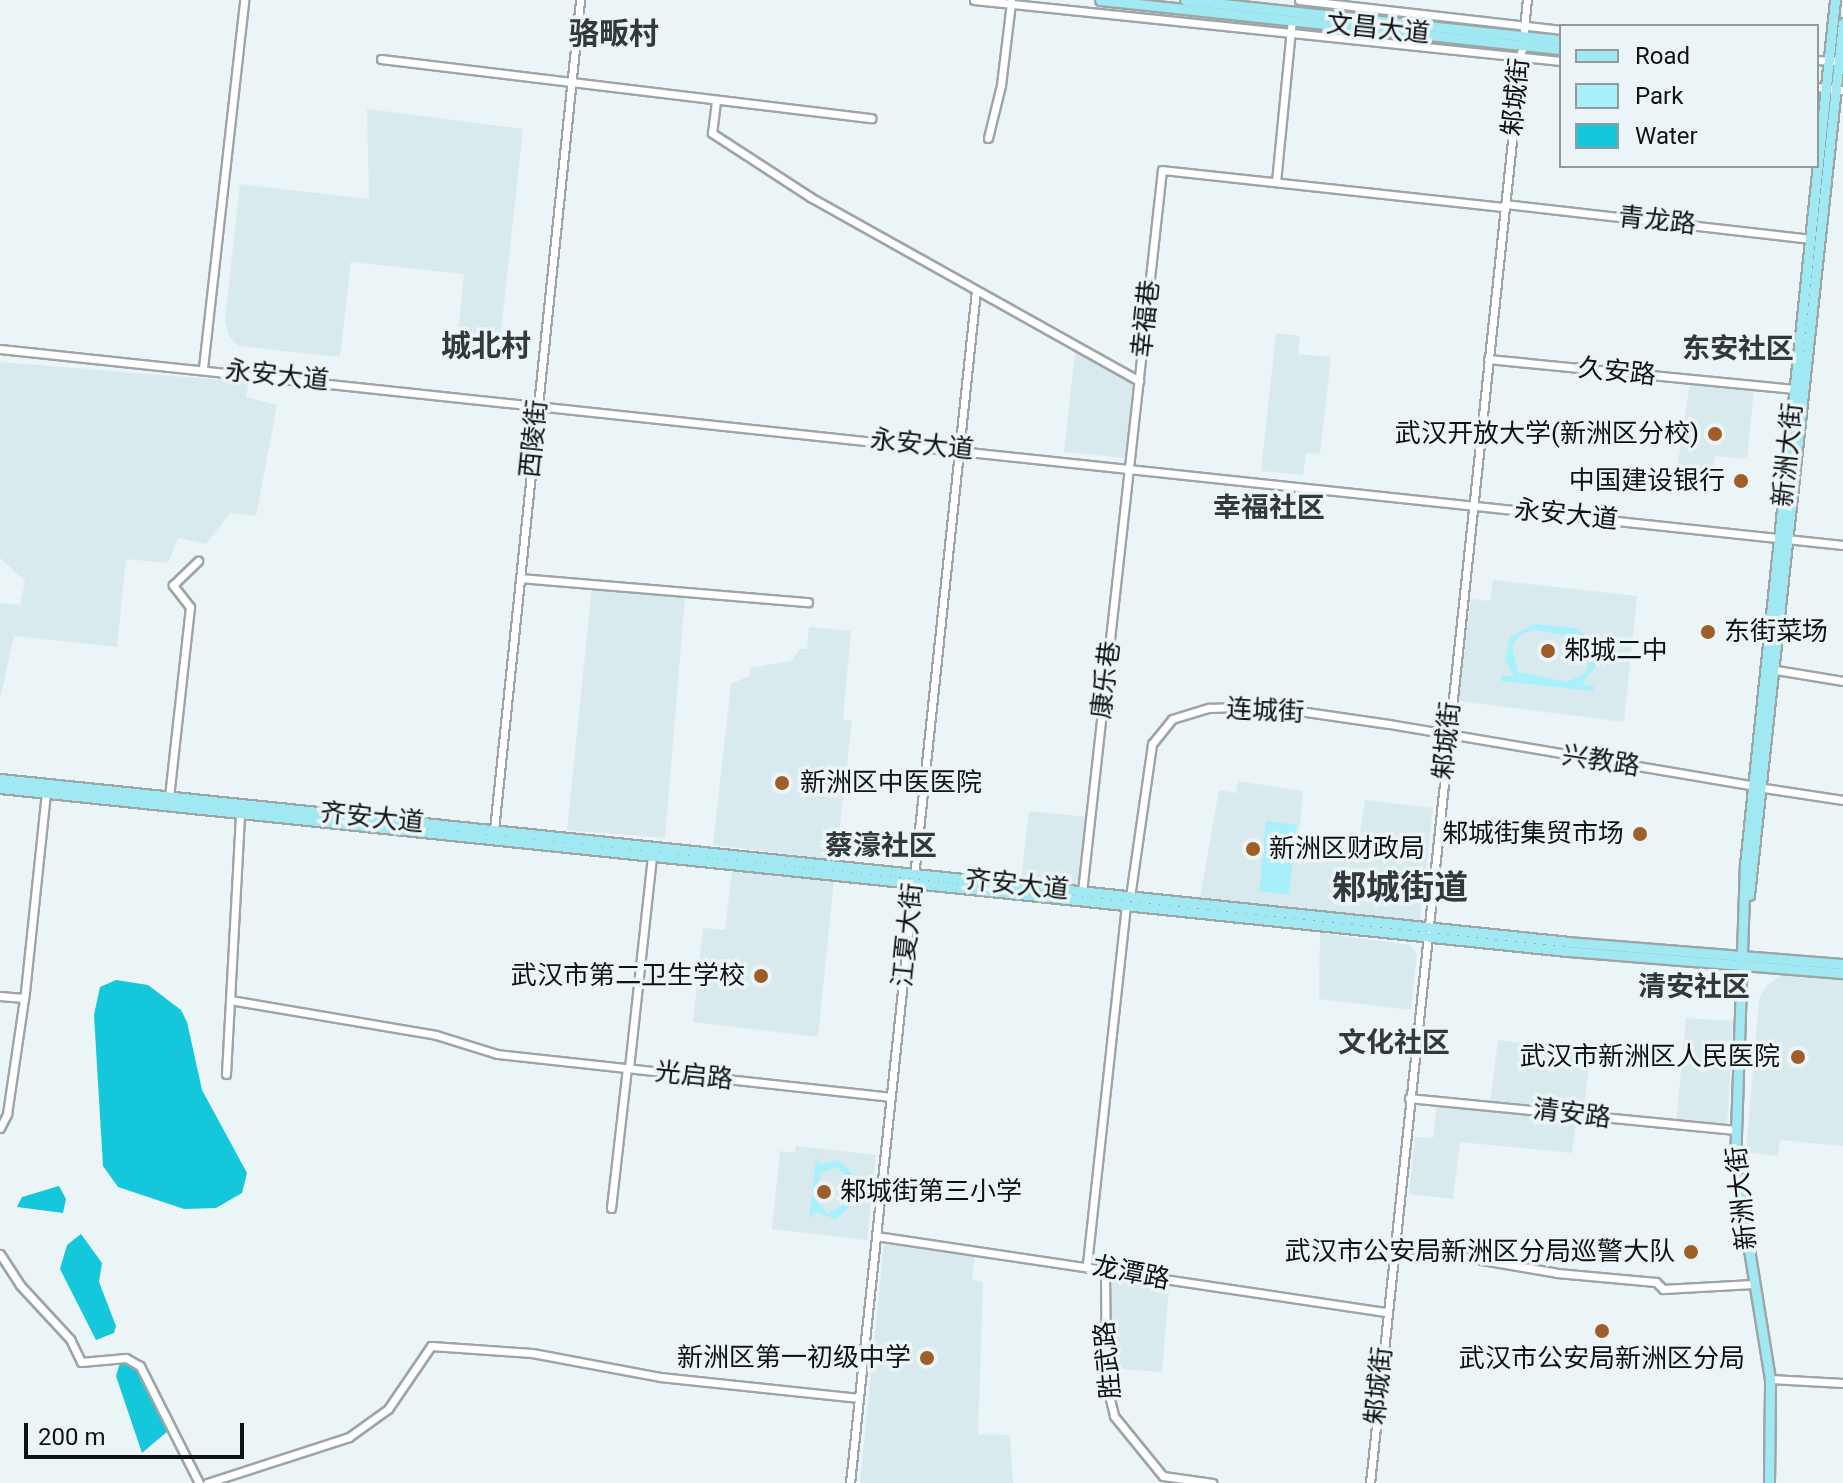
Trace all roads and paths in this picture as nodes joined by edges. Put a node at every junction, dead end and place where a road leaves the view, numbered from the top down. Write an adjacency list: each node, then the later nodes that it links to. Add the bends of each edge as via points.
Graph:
1 (244, 0): 33 (street)
2 (580, 0): 21 (street, 西陵街)
3 (974, 0): 9 (street)
4 (1100, 0): 10 (main road, 文昌大道)
5 (1185, 0): 14 (main road, 文昌大道)
6 (1299, 0): 14 (street)
7 (1527, 0): 14 (street, 邾城街)
8 (1835, 0): 20 (main road, 新洲大街)
9 (1011, 2): 13 (street); 25 (street)
10 (1292, 20): 13 (street); 14 (main road, 文昌大道)
11 (1843, 23): 20 (main road, 新洲大街)
12 (1559, 30): 14 (street)
13 (1291, 32): 17 (street); 27 (street)
14 (1523, 35): 15 (main road, 文昌大道); 16 (main road, 文昌大道); 17 (street, 邾城街)
15 (1559, 40)
16 (1559, 48)
17 (1520, 57): 19 (street); 28 (street, 邾城街)
18 (381, 59): 21 (street)
19 (1559, 61)
20 (1833, 70): 22 (main road, 新洲大街)
21 (571, 84): 23 (street); 36 (street, 西陵街)
22 (1830, 89): 29 (main road, 新洲大街); 40 (main road, 新洲大街)
23 (716, 101): 24 (street); 30 (street, via 712,133 810,197)
24 (871, 118)
25 (988, 138)
26 (1162, 170): 27 (street, 青龙路); 34 (street, 幸福巷)
27 (1276, 182): 28 (street, 青龙路)
28 (1504, 205): 29 (street, 青龙路); 32 (street, 邾城街)
29 (1810, 239): 35 (main road, 新洲大街)
30 (976, 291): 34 (street); 37 (street, 江夏大街)
31 (0, 349): 33 (street, 永安大道)
32 (1488, 359): 35 (street, 久安路); 39 (street, 邾城街)
33 (203, 368): 36 (street, 永安大道)
34 (1139, 381): 38 (street, 幸福巷)
35 (1795, 389): 40 (main road, 新洲大街)
36 (538, 404): 37 (street, 永安大道); 43 (street, 西陵街)
37 (959, 449): 38 (street, 永安大道); 57 (street, 江夏大街)
38 (1131, 468): 39 (street, 永安大道); 58 (street, 康乐巷)
39 (1473, 505): 40 (street, 永安大道); 47 (street, 邾城街)
40 (1784, 539): 41 (street, 永安大道); 45 (main road, 新洲大街); 49 (main road, 新洲大街)
41 (1843, 545)
42 (198, 561): 52 (street, via 173,585 190,607)
43 (520, 578): 44 (street); 55 (street, 西陵街)
44 (808, 602)
45 (1776, 670): 46 (street); 49 (main road, 新洲大街)
46 (1843, 681)
47 (1448, 737): 49 (street, 兴教路); 59 (street, 连城街, via 1253,705 1177,716 1159,732 1150,750); 60 (street, 邾城街)
48 (0, 779): 52 (main road, 齐安大道)
49 (1759, 787): 53 (street, 兴教路); 61 (main road, 新洲大街)
50 (0, 788): 51 (main road, 齐安大道)
51 (46, 793): 54 (main road, 齐安大道); 65 (street)
52 (169, 797): 55 (main road, 齐安大道)
53 (1843, 800)
54 (240, 813): 56 (main road, 齐安大道); 66 (street)
55 (494, 830): 57 (main road, 齐安大道)
56 (652, 856): 57 (main road, 齐安大道); 67 (street)
57 (914, 879): 58 (main road, 齐安大道); 59 (main road, 齐安大道); 69 (street, 江夏大街)
58 (1082, 892): 59 (main road, 齐安大道)
59 (1128, 901): 60 (main road, 齐安大道); 77 (street, 连城街)
60 (1427, 932): 61 (main road, 齐安大道); 70 (street, 邾城街)
61 (1743, 962): 62 (main road, 齐安大道); 63 (main road, 齐安大道); 72 (main road, 新洲大街)
62 (1843, 964)
63 (1843, 973)
64 (0, 996): 65 (street)
65 (24, 998): 71 (street, via 7,1114)
66 (230, 1000): 67 (street, 光启路, via 436,1035 497,1054); 68 (street)
67 (628, 1068): 69 (street, 光启路); 73 (street)
68 (226, 1074)
69 (891, 1097): 74 (street, 江夏大街)
70 (1409, 1098): 72 (street, 清安路); 75 (street, 邾城街)
71 (0, 1128)
72 (1734, 1130): 79 (main road, 新洲大街, via 1740,1213)
73 (611, 1208)
74 (876, 1236): 77 (street, 龙潭路); 83 (street, 江夏大街)
75 (1394, 1245): 79 (street, via 1557,1273 1656,1282 1663,1289); 80 (street, 邾城街)
76 (0, 1254): 84 (street, via 20,1285 70,1339 81,1362 126,1358 140,1366)
77 (1087, 1264): 78 (street, 龙潭路)
78 (1105, 1270): 80 (street, 龙潭路); 87 (street, 胜武路, via 1106,1383 1114,1416 1163,1476)
79 (1753, 1284): 81 (main road, 新洲大街)
80 (1386, 1312): 88 (street, 邾城街)
81 (1770, 1379): 82 (street); 89 (main road, 新洲大街)
82 (1843, 1383)
83 (859, 1398): 85 (street, via 660,1377 532,1353 431,1346 388,1409 349,1437); 86 (street, 江夏大街)
84 (199, 1483)
85 (207, 1483)
86 (850, 1483)
87 (1213, 1483)
88 (1370, 1483)
89 (1769, 1483)

